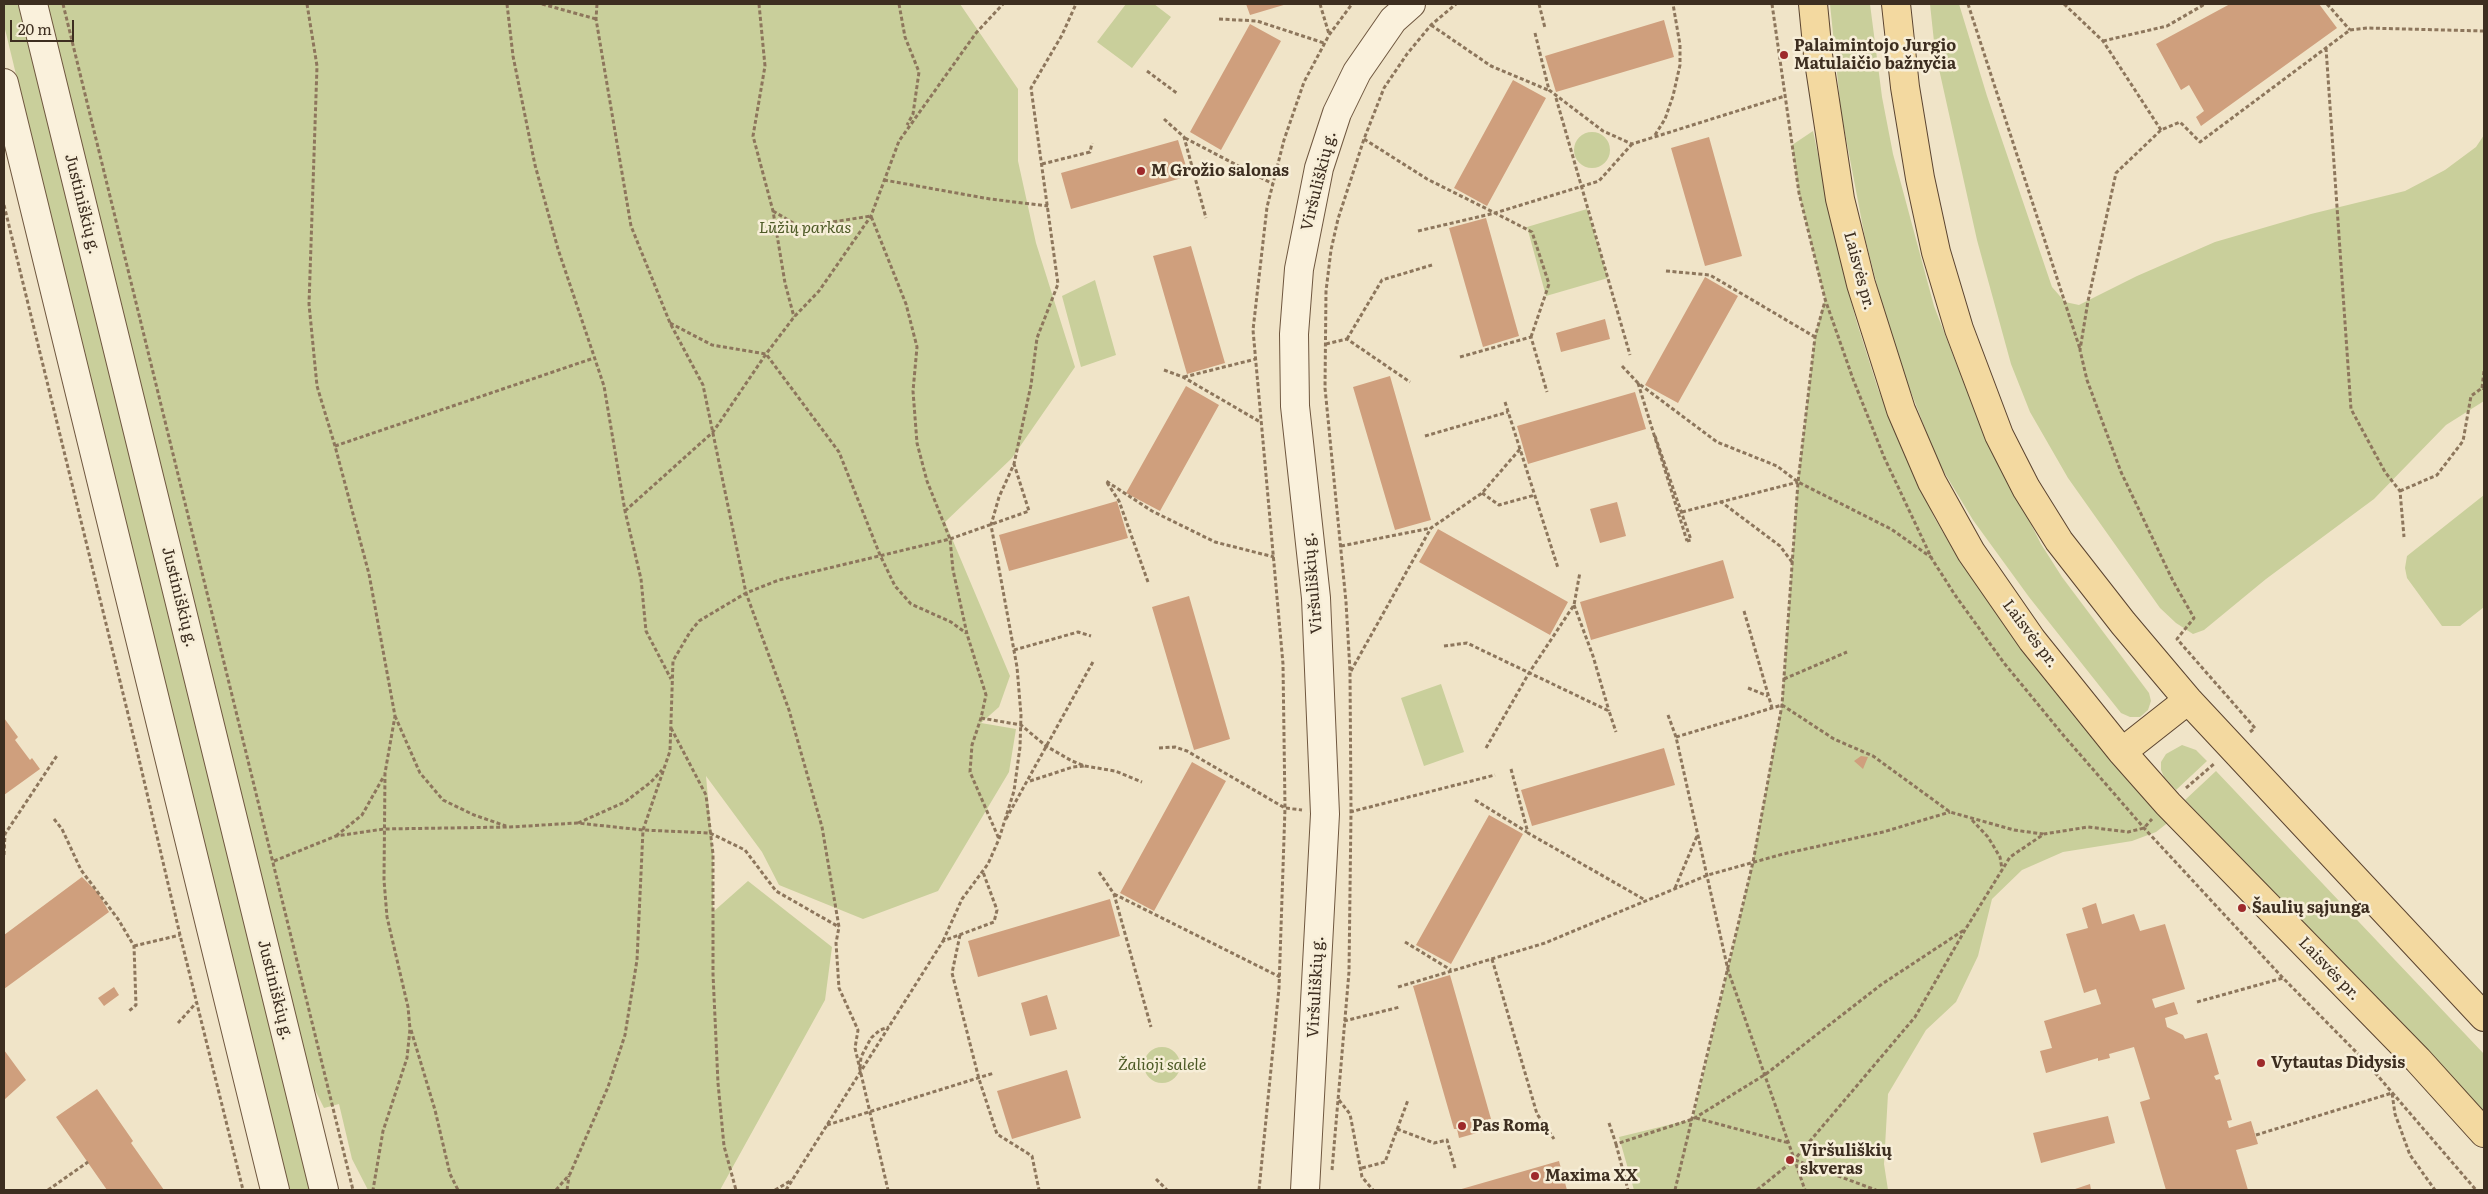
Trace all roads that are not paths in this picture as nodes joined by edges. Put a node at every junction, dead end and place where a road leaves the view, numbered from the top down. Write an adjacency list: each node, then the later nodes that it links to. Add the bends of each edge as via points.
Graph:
1 (34, 4): 11 (main road, Justiniškių g.)
2 (1411, 4): 12 (main road, Viršuliškių g., via 1393,20 1357,72 1337,113 1319,168 1299,269 1294,334 1295,406 1316,598 1325,814)
3 (1813, 4): 7 (main road, Laisvės pr., via 1840,199 1861,284 1901,410 1932,482 1971,552 2032,640)
4 (1896, 4): 6 (main road, via 1905,87 1936,252 1959,329 1999,435 2026,488 2059,541 2123,624)
5 (4, 83): 10 (main road)
6 (2188, 700): 7 (main road); 8 (main road)
7 (2122, 752): 9 (main road, Laisvės pr.)
8 (2484, 1017)
9 (2484, 1133)
10 (275, 1190)
11 (324, 1190)
12 (1304, 1190)

